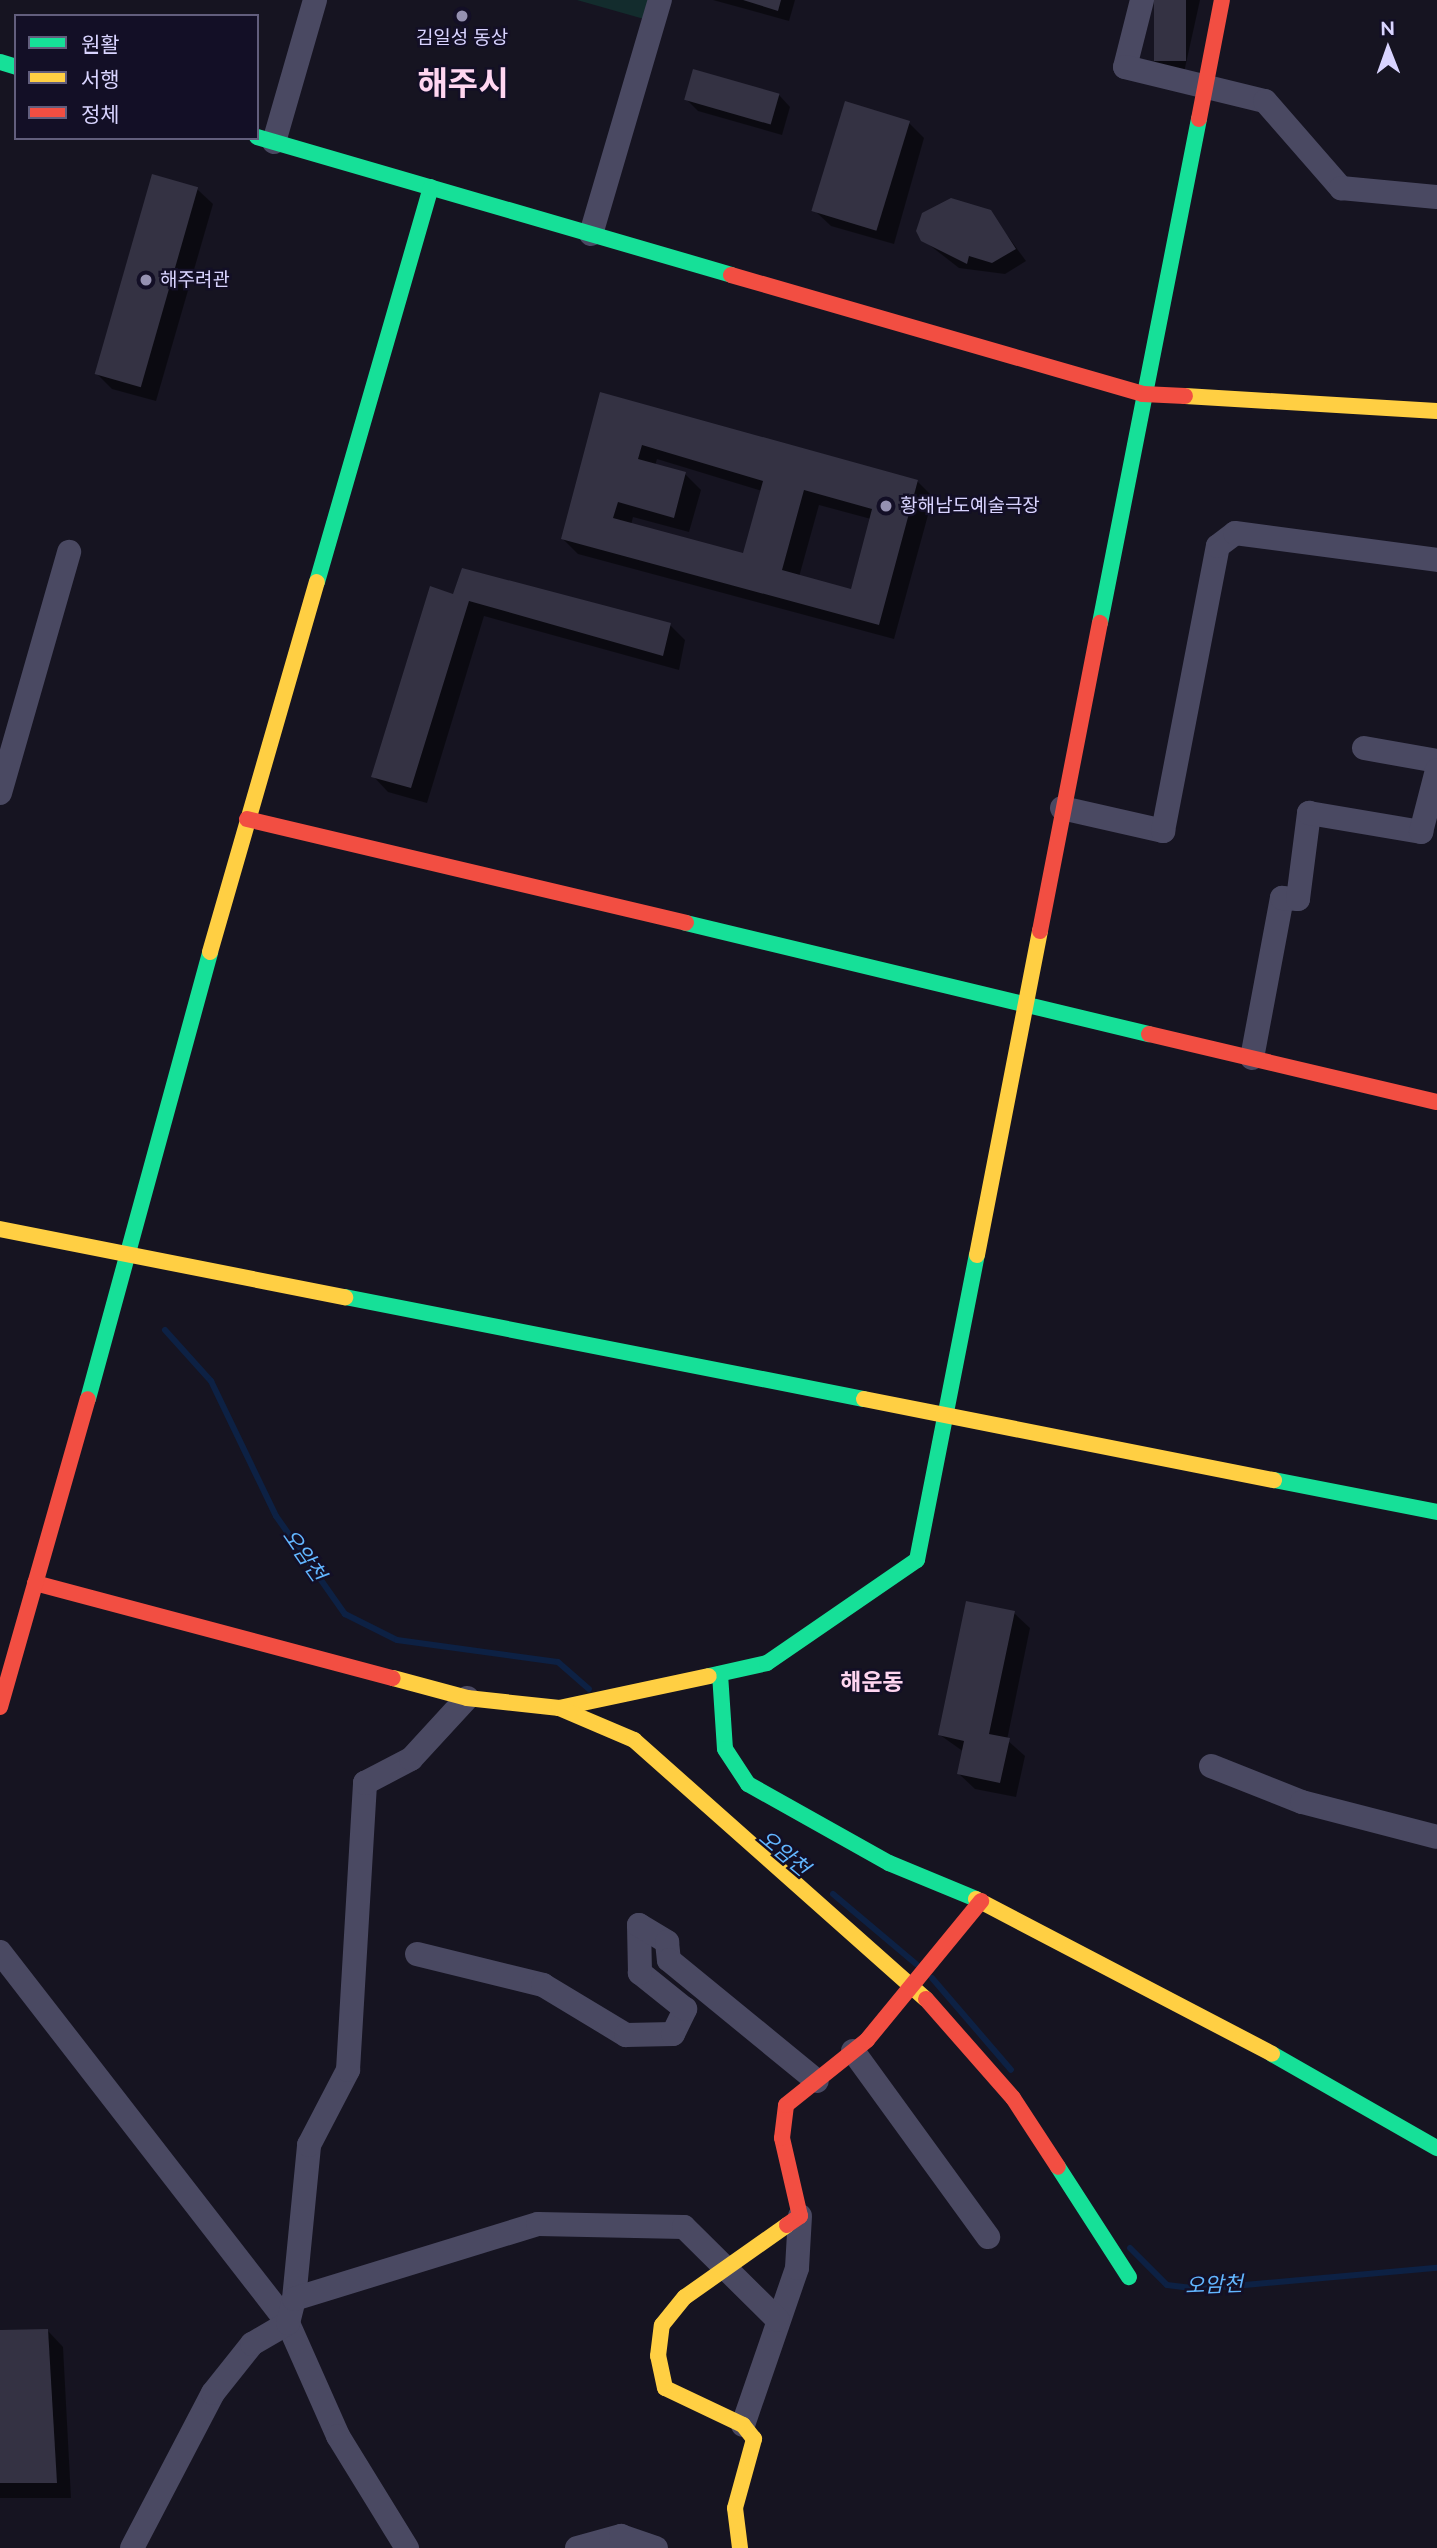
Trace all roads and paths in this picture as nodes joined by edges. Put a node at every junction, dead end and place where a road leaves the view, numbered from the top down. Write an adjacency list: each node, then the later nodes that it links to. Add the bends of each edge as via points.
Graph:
1 (315, 0): 6 (street)
2 (660, 0): 9 (street)
3 (1142, 0): 5 (street, via 1125,67)
4 (1222, 0): 5 (street)
5 (1205, 86): 8 (street, via 1265,101 1341,188); 10 (street)
6 (266, 139): 7 (street)
7 (431, 187): 9 (street); 20 (street)
8 (1437, 197)
9 (592, 234): 10 (street)
10 (1143, 394): 11 (street); 19 (street)
11 (1437, 411)
12 (69, 552): 15 (street)
13 (1437, 560): 19 (street, via 1236,533 1218,546 1163,831)
14 (1364, 748): 16 (street)
15 (6, 755): 18 (street)
16 (1437, 761)
17 (1437, 770): 22 (street, via 1421,832 1309,813 1298,900 1282,898)
18 (0, 793)
19 (1062, 808): 21 (street)
20 (247, 819): 21 (street); 25 (street, via 137,1204)
21 (1025, 1001): 22 (street); 26 (street)
22 (1252, 1058): 23 (street)
23 (1437, 1102)
24 (0, 1229): 25 (street)
25 (129, 1253): 26 (street); 28 (street)
26 (942, 1415): 27 (street); 29 (street, via 917,1560 767,1663)
27 (1437, 1512)
28 (35, 1583): 30 (street); 31 (street)
29 (720, 1674): 32 (street); 35 (street, via 725,1749 748,1784 889,1863)
30 (467, 1698): 32 (street); 46 (street, via 411,1759 365,1783 348,2070 309,2144)
31 (0, 1707)
32 (559, 1708): 38 (street, via 634,1740)
33 (1211, 1766): 34 (street, via 1302,1802)
34 (1437, 1836)
35 (981, 1902): 38 (street); 41 (street)
36 (0, 1952): 46 (street)
37 (417, 1954): 40 (street, via 543,1985 626,2035 673,2034 685,2009 640,1973 639,1925 667,1942 669,1960)
38 (910, 1980): 39 (street); 45 (street, via 1013,2098)
39 (853, 2051): 40 (street); 43 (street)
40 (817, 2081): 42 (street, via 786,2105 782,2138)
41 (1437, 2148)
42 (800, 2216): 44 (street); 47 (street, via 797,2268)
43 (988, 2236)
44 (725, 2269): 46 (street, via 684,2227 538,2224); 47 (street); 48 (street, via 685,2297 662,2325 658,2356 665,2388)
45 (1129, 2277)
46 (291, 2311): 49 (street, via 252,2344 213,2393); 50 (street, via 338,2436)
47 (778, 2320): 48 (street)
48 (743, 2425): 53 (street, via 754,2439 735,2508)
49 (132, 2548)
50 (407, 2548)
51 (577, 2548): 52 (street, via 621,2536)
52 (656, 2548)
53 (740, 2548)

